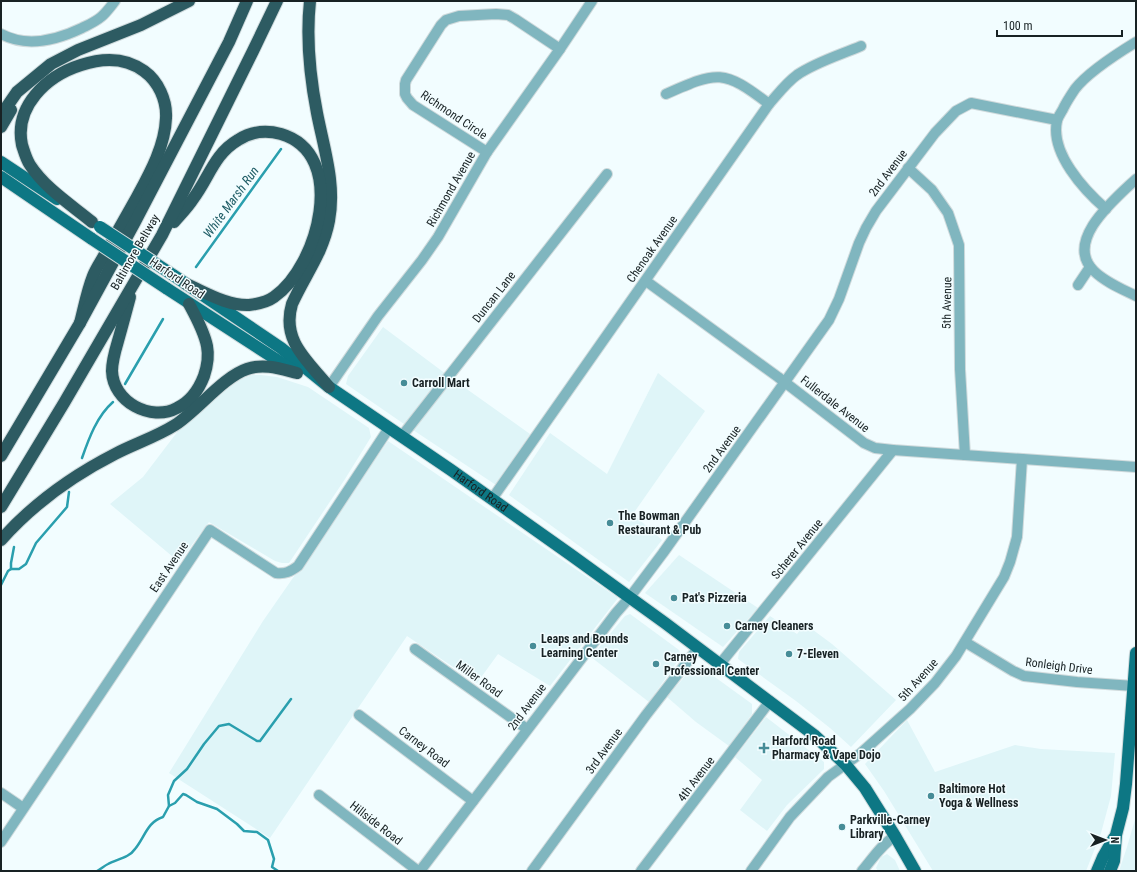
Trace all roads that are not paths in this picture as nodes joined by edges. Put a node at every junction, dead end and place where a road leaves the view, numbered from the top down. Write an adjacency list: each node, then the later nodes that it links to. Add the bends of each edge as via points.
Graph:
1 (115, 1): 7 (street, via 100,18 65,36 51,40 21,40)
2 (189, 1): 11 (highway, via 141,25 60,59)
3 (247, 1): 33 (highway, Baltimore Beltway, via 229,42)
4 (277, 1): 25 (highway, Baltimore Beltway)
5 (310, 1): 36 (highway, via 310,66 330,175 331,207 320,253 292,304 289,328 296,346)
6 (592, 1): 10 (street, Richmond Avenue)
7 (1, 34)
8 (1136, 42): 15 (street, via 1115,55 1076,88)
9 (861, 46): 13 (street, Chenoak Avenue, via 798,74)
10 (560, 49): 17 (street, Richmond Avenue); 17 (street, Richmond Circle, via 508,15 459,16 446,20 441,25 406,80 404,88 407,98 417,108)
11 (24, 86): 14 (highway); 16 (highway)
12 (666, 94): 13 (street, via 697,80 729,78)
13 (769, 104): 28 (street, Chenoak Avenue)
14 (1, 115)
15 (1057, 120): 19 (street, 2nd Avenue, via 971,103 956,112 935,132); 23 (street, via 1057,136 1062,156 1071,171)
16 (1, 127)
17 (487, 152): 36 (street, Richmond Avenue, via 438,237 378,316)
18 (1, 162): 24 (main road, Harford Road)
19 (908, 168): 35 (street, 2nd Avenue, via 866,228 829,320); 40 (street, 5th Avenue, via 932,190 948,213 959,245 960,369)
20 (606, 174): 38 (street, Duncan Lane)
21 (1, 177): 32 (main road, Harford Road, bridge)
22 (1136, 179): 23 (street)
23 (1106, 209): 26 (street, via 1089,231 1086,254)
24 (96, 224): 29 (main road, Harford Road, bridge); 33 (highway, via 38,176 23,149 22,124 24,114 34,96 60,75 90,62 122,60 138,66 154,79 163,98 166,122 163,139 151,169 93,277)
25 (162, 235): 27 (highway, Baltimore Beltway); 29 (highway, via 194,199 218,156 226,147 244,136 260,131 292,138 305,149 316,166 320,181 320,202 315,232 302,262 282,290 265,302 248,305 225,301)
26 (1090, 267): 30 (street); 31 (street, via 1104,279)
27 (135, 280): 32 (highway, via 113,358 112,371 120,393 136,408 154,412 171,411 190,399 202,381 206,370 207,347 200,325); 45 (highway, Baltimore Beltway)
28 (646, 281): 35 (street, Fullerdale Avenue); 44 (street, Chenoak Avenue)
29 (186, 284): 36 (main road, Harford Road, via 281,348)
30 (1078, 285)
31 (1136, 296)
32 (189, 304): 34 (main road, Harford Road)
33 (80, 323): 41 (highway, Baltimore Beltway)
34 (297, 373): 36 (main road, Harford Road); 46 (highway, via 267,366 246,369 233,376 194,411 174,425 89,468 56,489 26,514)
35 (785, 383): 39 (street, Fullerdale Avenue, via 864,444); 47 (street, 2nd Avenue)
36 (329, 387): 37 (main road, Harford Road)
37 (389, 428): 38 (main road, Harford Road); 62 (street, East Avenue, via 298,566 291,572 276,573 210,530)
38 (402, 436): 44 (main road, Harford Road)
39 (893, 450): 40 (street, Fullerdale Avenue); 52 (street, Scherer Avenue)
40 (965, 455): 42 (street, Fullerdale Avenue)
41 (1, 456)
42 (1022, 460): 43 (street, Fullerdale Avenue); 48 (street, 5th Avenue, via 1017,537 1010,562 1004,577)
43 (1136, 467)
44 (492, 499): 47 (main road, Harford Road)
45 (1, 507)
46 (1, 540)
47 (630, 597): 49 (main road, Harford Road); 57 (street, 2nd Avenue)
48 (965, 642): 53 (street, Ronleigh Drive, via 1024,676); 58 (street, 5th Avenue, via 946,670 910,709)
49 (698, 648): 52 (main road, Harford Road); 68 (street, 3rd Avenue)
50 (415, 649): 57 (street, Miller Road)
51 (1136, 653): 53 (main road)
52 (720, 664): 54 (main road, Harford Road)
53 (1134, 686): 56 (main road)
54 (770, 701): 58 (main road, Harford Road, via 814,735); 69 (street, 4th Avenue)
55 (359, 715): 61 (street, Carney Road)
56 (1134, 717): 63 (main road, via 1124,798)
57 (527, 729): 61 (street, 2nd Avenue)
58 (845, 764): 64 (main road, Harford Road, via 865,788); 70 (street, 5th Avenue, via 828,777 790,817)
59 (1, 793): 62 (street)
60 (318, 795): 67 (street, Hillside Road)
61 (473, 801): 67 (street, 2nd Avenue)
62 (23, 808): 65 (street, East Avenue)
63 (1116, 835): 72 (main road); 73 (main road, via 1114,861)
64 (895, 836): 66 (street, via 886,842); 71 (main road, Harford Road)
65 (1, 842)
66 (865, 870)
67 (419, 871)
68 (532, 871)
69 (641, 871)
70 (751, 871)
71 (915, 871)
72 (1097, 871)
73 (1110, 871)

